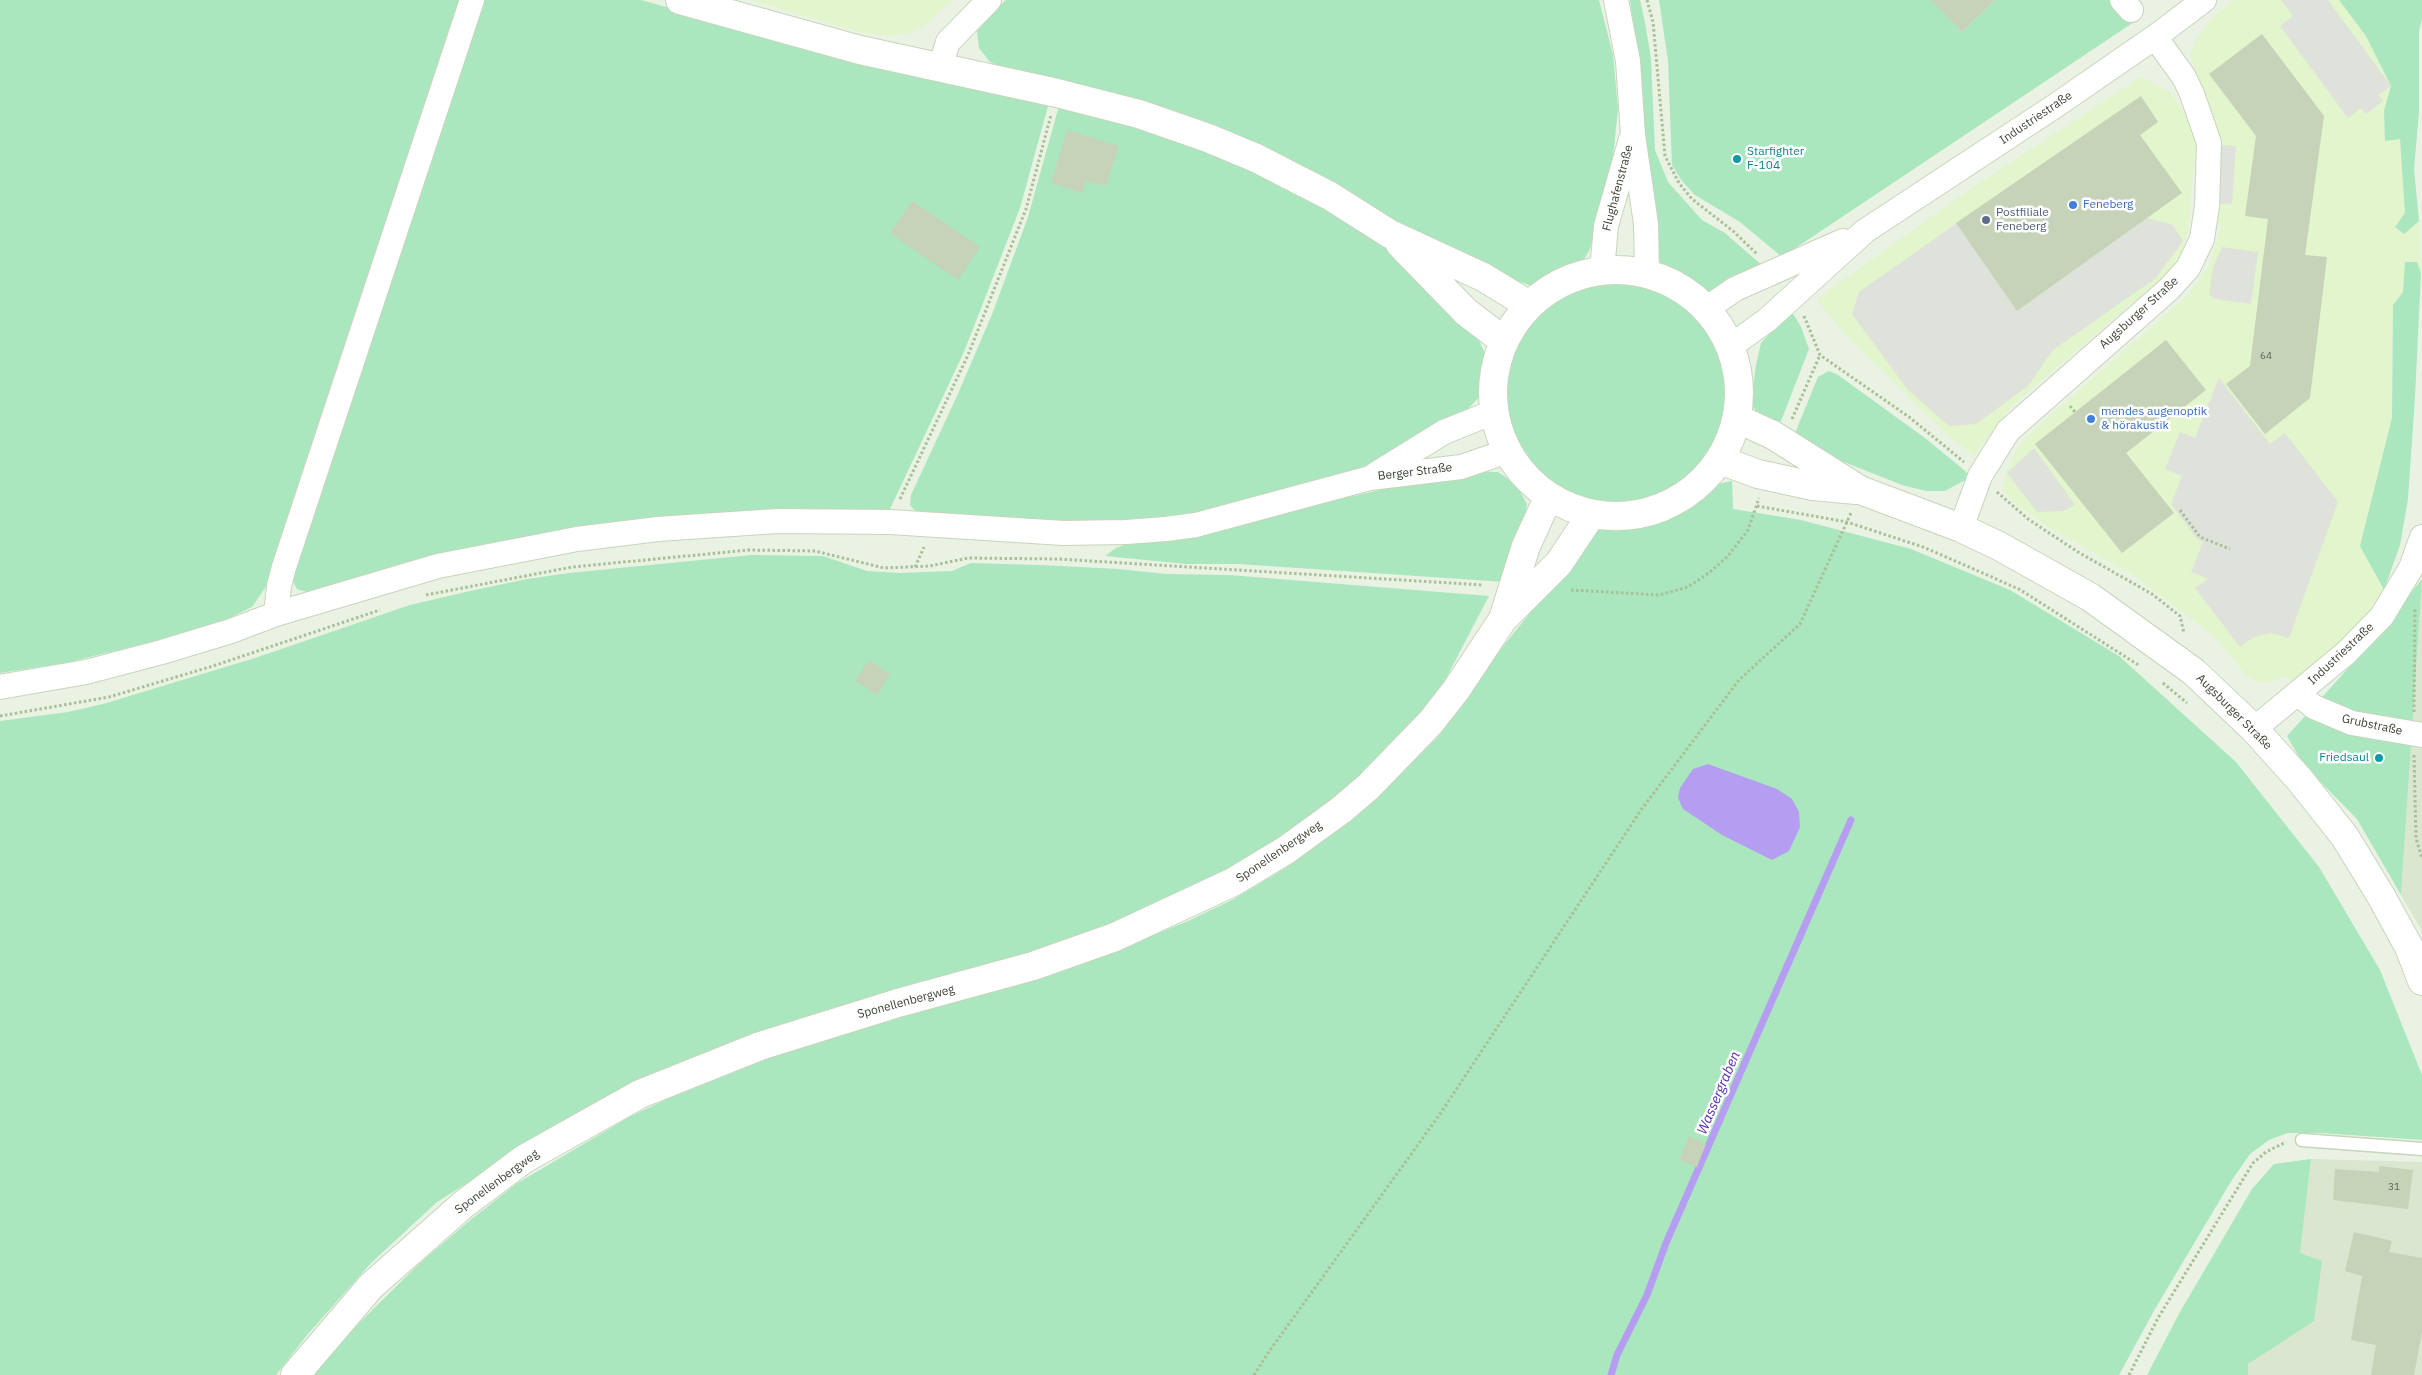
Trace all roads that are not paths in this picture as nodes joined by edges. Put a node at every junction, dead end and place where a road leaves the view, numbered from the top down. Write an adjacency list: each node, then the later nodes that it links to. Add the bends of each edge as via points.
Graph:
1 (472, 0): 27 (street, via 284,567)
2 (680, 0): 7 (street, via 805,36)
3 (989, 0): 7 (street, via 948,42)
4 (1616, 0): 8 (street, Flughafenstraße, via 1628,62)
5 (2204, 0): 6 (street, Industriestraße)
6 (2155, 37): 9 (street, Industriestraße); 25 (street, Augsburger Straße, via 2188,86 2209,143 2207,206 2202,239 2188,268 2169,289 2008,431 1980,476)
7 (940, 68): 10 (street, via 1139,114 1208,138 1256,158 1330,196)
8 (1633, 135): 11 (street, Flughafenstraße, via 1606,226); 12 (street, Flughafenstraße, via 1646,224)
9 (1865, 231): 14 (street, Industriestraße, via 1735,289); 16 (street, Industriestraße, via 1767,320)
10 (1390, 234): 13 (street, via 1483,277); 15 (street, via 1466,312)
11 (1602, 271): 12 (street); 13 (street, via 1554,286)
12 (1647, 273): 14 (street, via 1686,292)
13 (1529, 305): 15 (street)
14 (1706, 309): 16 (street)
15 (1504, 341): 17 (street, via 1497,358 1493,384)
16 (1731, 346): 18 (street, via 1739,387)
17 (1494, 412): 19 (street); 21 (street, Berger Straße, via 1444,432)
18 (1738, 419): 20 (street); 22 (street, Augsburger Straße, via 1773,436)
19 (1508, 451): 21 (street, Berger Straße, via 1461,466); 23 (street, via 1525,476)
20 (1720, 460): 22 (street, Augsburger Straße, via 1758,474 1813,486); 24 (street, via 1693,490 1672,503 1649,512 1625,516)
21 (1370, 478): 27 (street, via 1196,525 1150,530 1063,534 890,522 777,521 614,533 438,566)
22 (1860, 490): 25 (street, Augsburger Straße)
23 (1549, 496): 24 (street); 28 (street, Sponellenbergweg, via 1526,546)
24 (1591, 514): 28 (street, Sponellenbergweg, via 1559,563)
25 (1961, 528): 31 (street, Augsburger Straße, via 2090,597 2194,672)
26 (2422, 537): 30 (street, Industriestraße, via 2412,568 2382,616 2346,653)
27 (276, 614): 29 (street, via 231,632 145,657 86,672)
28 (1503, 619): 37 (street, Sponellenbergweg, via 1456,690 1399,756 1341,810 1286,850 1233,882 1115,937 1033,966 760,1046 640,1094 524,1159 464,1204 372,1286)
29 (0, 687)
30 (2298, 694): 31 (street, Industriestraße); 32 (street, Grubstraße, via 2314,707 2352,723)
31 (2254, 730): 33 (street, Augsburger Straße, via 2300,780 2345,837 2381,896)
32 (2422, 735)
33 (2416, 944): 34 (street, Augsburger Straße)
34 (2422, 981)
35 (2302, 1140): 36 (lane)
36 (2422, 1149)
37 (294, 1375)

